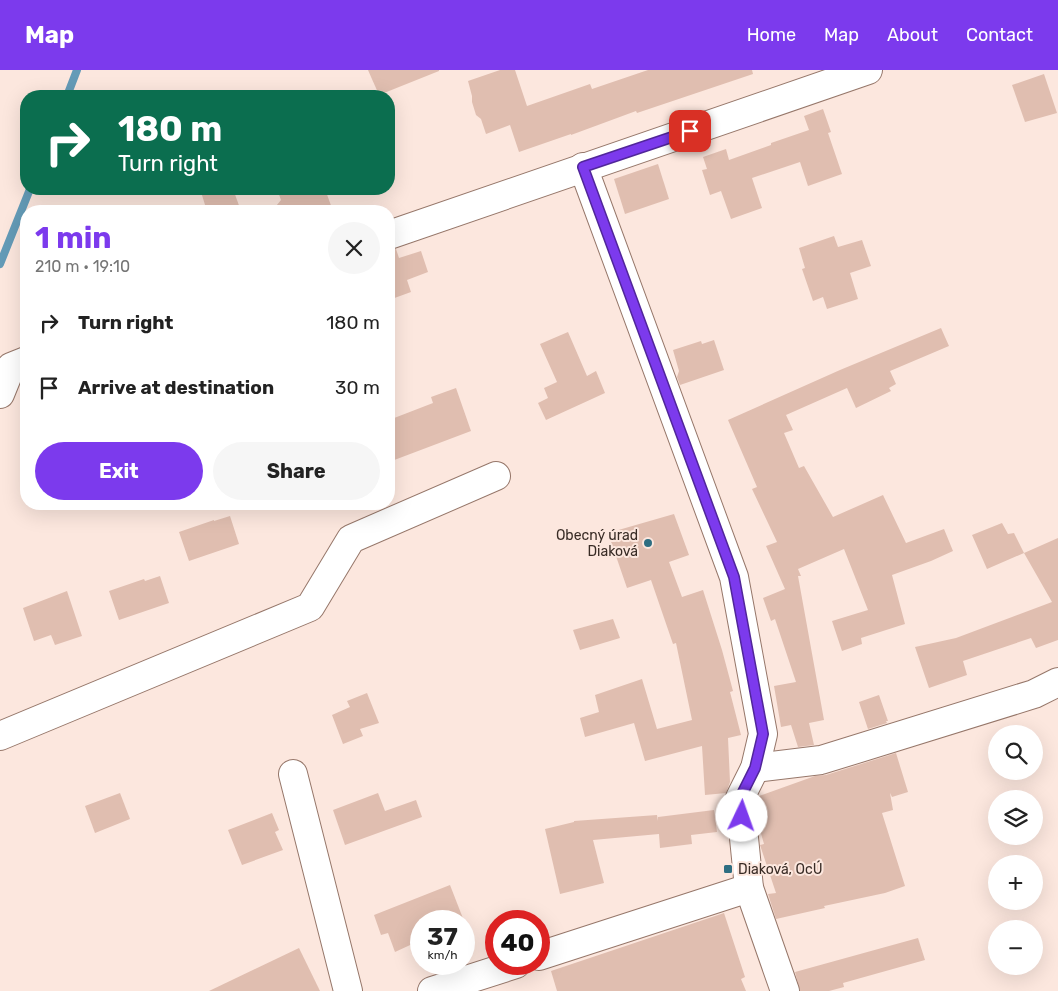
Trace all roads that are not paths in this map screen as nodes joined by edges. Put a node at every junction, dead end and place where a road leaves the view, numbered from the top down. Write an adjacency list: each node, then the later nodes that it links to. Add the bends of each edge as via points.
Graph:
1 (868, 70): 2 (street)
2 (583, 167): 3 (street); 9 (street, via 734,577 763,734)
3 (395, 233)
4 (20, 363): 5 (street, via 11,367)
5 (0, 394)
6 (496, 476): 8 (street, via 352,539 310,607)
7 (1058, 682): 9 (street, via 1034,694 821,760)
8 (0, 736)
9 (755, 768): 11 (street, via 740,798)
10 (293, 774): 14 (street)
11 (749, 888): 12 (street); 16 (street)
12 (550, 952)
13 (485, 974): 15 (street)
14 (348, 991)
15 (432, 991)
16 (785, 991)

